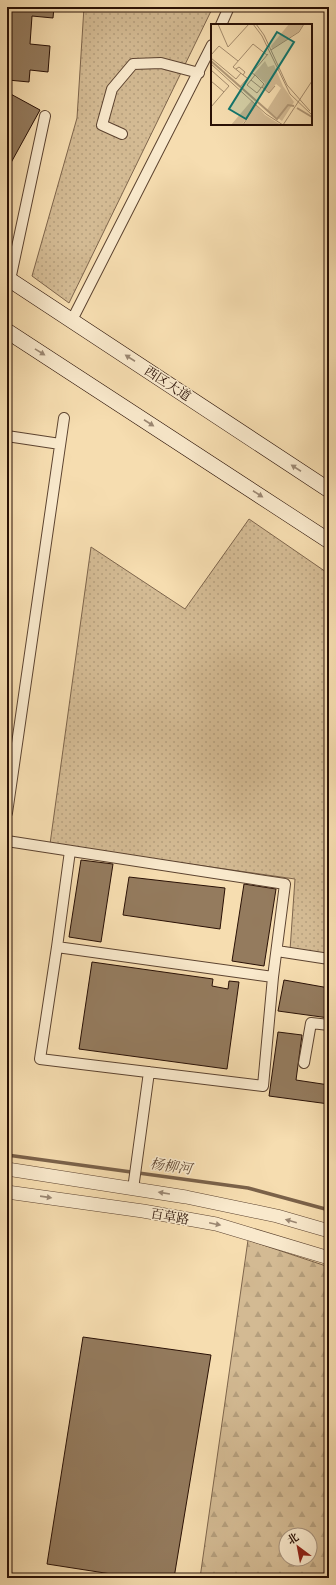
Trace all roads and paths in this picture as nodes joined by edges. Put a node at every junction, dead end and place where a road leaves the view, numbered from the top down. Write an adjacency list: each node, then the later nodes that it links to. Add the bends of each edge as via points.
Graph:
1 (229, 7): 2 (street)
2 (221, 24)
3 (211, 47): 4 (street)
4 (199, 73): 6 (street, via 161,63 133,64 112,89 102,125); 8 (street)
5 (45, 116): 7 (street)
6 (122, 134)
7 (8, 279): 8 (main road, 西区大道)
8 (72, 320): 13 (main road, 西区大道, one-way to 8)
9 (7, 331): 14 (main road, one-way to 14)
10 (64, 418): 12 (street)
11 (7, 436): 12 (street)
12 (60, 444): 15 (street)
13 (329, 490)
14 (329, 541)
15 (7, 813)
16 (7, 841): 17 (street)
17 (70, 851): 18 (street); 19 (street, via 285,884)
18 (57, 948): 21 (street); 24 (street, via 40,1059)
19 (277, 951): 20 (street); 21 (street)
20 (329, 959)
21 (273, 977): 24 (street, via 263,1086)
22 (329, 1025): 23 (street, via 311,1024)
23 (304, 1064)
24 (149, 1072): 26 (street)
25 (7, 1169): 26 (street, 百草路)
26 (134, 1184): 28 (street, 百草路, one-way to 26, via 277,1216)
27 (7, 1192): 29 (street, 百草路, one-way to 29, via 216,1224)
28 (329, 1231)
29 (329, 1258)

